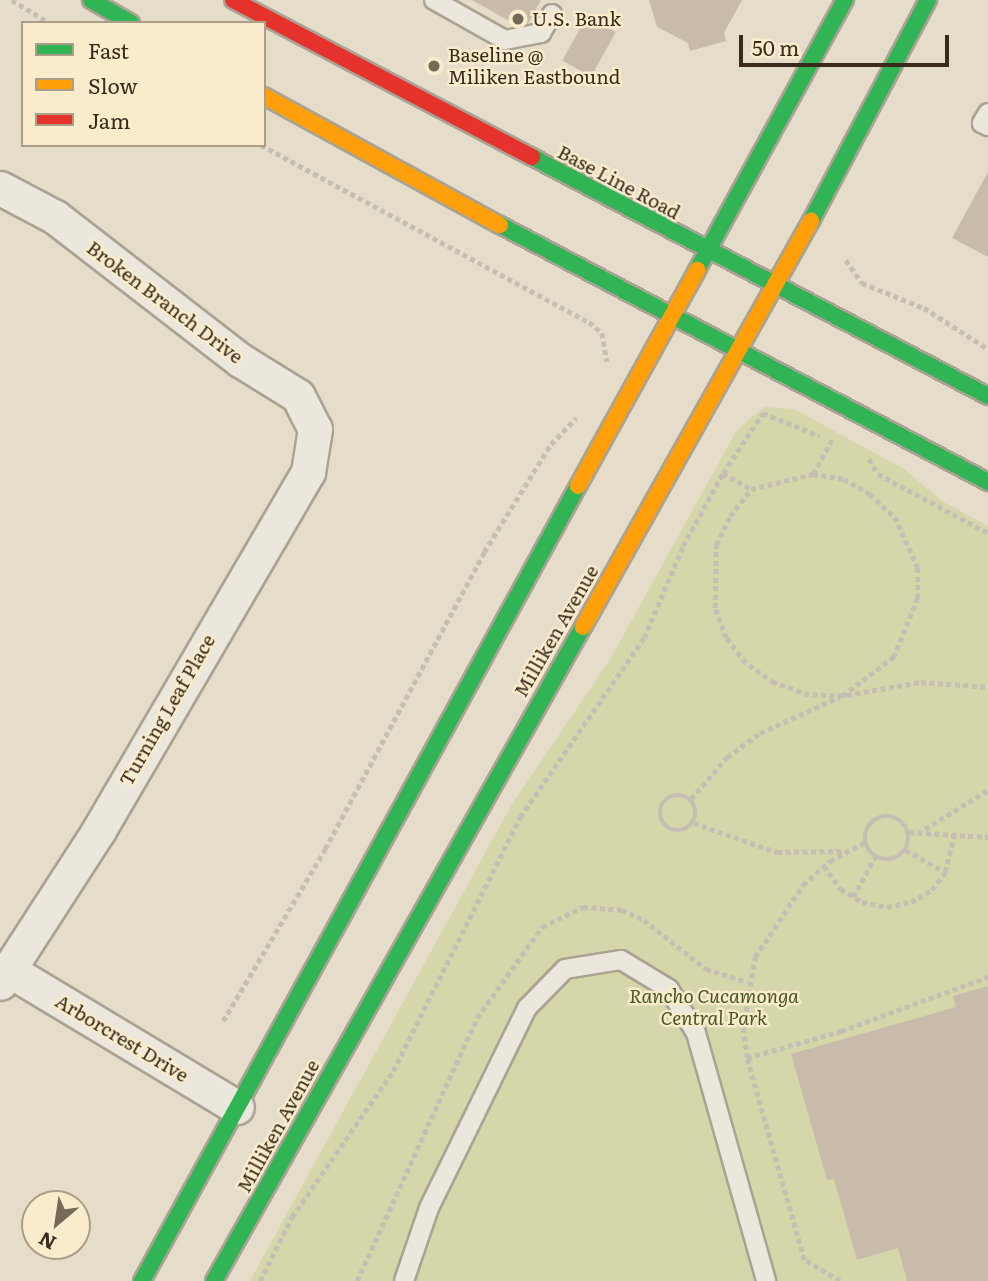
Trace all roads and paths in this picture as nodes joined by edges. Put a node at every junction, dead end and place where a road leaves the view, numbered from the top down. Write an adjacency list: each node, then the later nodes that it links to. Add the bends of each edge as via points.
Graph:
1 (12, 0): 8 (path)
2 (90, 0): 9 (main road)
3 (233, 0): 15 (main road, Base Line Road)
4 (435, 0): 7 (lane, via 505,40 541,33)
5 (845, 0): 15 (main road)
6 (928, 0): 17 (main road, Milliken Avenue)
7 (552, 14)
8 (46, 21)
9 (127, 21)
10 (266, 97): 18 (main road)
11 (988, 113): 12 (lane, via 982,123)
12 (988, 127)
13 (265, 147): 21 (path, via 589,322 607,346)
14 (0, 188): 24 (street, Broken Branch Drive, via 55,217 240,360 298,396)
15 (706, 252): 17 (main road, Base Line Road); 18 (main road)
16 (846, 260): 19 (path, via 862,283 924,308)
17 (777, 284): 20 (main road, Milliken Avenue); 22 (main road, Base Line Road)
18 (670, 318): 20 (main road); 53 (main road)
19 (988, 349)
20 (737, 354): 30 (main road); 55 (main road, Milliken Avenue)
21 (603, 373)
22 (988, 396)
23 (581, 410): 51 (path, via 541,458 484,552 325,849)
24 (315, 429): 49 (street, Turning Leaf Place, via 308,472 99,830)
25 (832, 440): 26 (path); 28 (path, via 763,413); 29 (path)
26 (842, 446)
27 (862, 456): 32 (path, via 878,474)
28 (723, 473): 31 (path); 56 (path, via 683,546 644,638 520,817 393,1072 292,1217)
29 (814, 474): 31 (path); 34 (path, via 844,479 870,494 895,517 918,569 918,598 894,657)
30 (988, 482)
31 (751, 489): 34 (path, via 716,545 713,597 726,638 745,663 774,683 809,695)
32 (988, 533)
33 (988, 687): 34 (path, via 921,682)
34 (843, 696): 36 (path, via 785,717 760,733 727,757)
35 (988, 790): 38 (path)
36 (691, 799): 37 (path, via 696,810); 37 (path, via 673,796 660,814 674,831)
37 (694, 823): 43 (path, via 777,852)
38 (924, 830): 39 (path); 40 (path)
39 (955, 831): 41 (path); 47 (path)
40 (909, 832): 42 (path, via 900,820 879,817 868,826); 44 (path)
41 (988, 837)
42 (865, 842): 43 (path); 45 (path)
43 (847, 850): 46 (path)
44 (905, 850): 45 (path, via 891,860); 47 (path)
45 (875, 857): 48 (path)
46 (824, 866): 48 (path); 52 (path, via 779,913 755,957 743,1028)
47 (945, 872): 48 (path, via 932,890 911,902 887,907)
48 (853, 897)
49 (4, 976): 53 (street, Arborcrest Drive)
50 (988, 977): 52 (path, via 841,1031)
51 (223, 1021)
52 (747, 1058): 59 (path, via 804,1260)
53 (237, 1107): 54 (main road)
54 (142, 1281)
55 (214, 1281)
56 (260, 1281)
57 (404, 1281): 58 (lane, via 429,1208 527,1007 565,969 621,960 669,989 696,1033)
58 (766, 1281)
59 (840, 1281)

